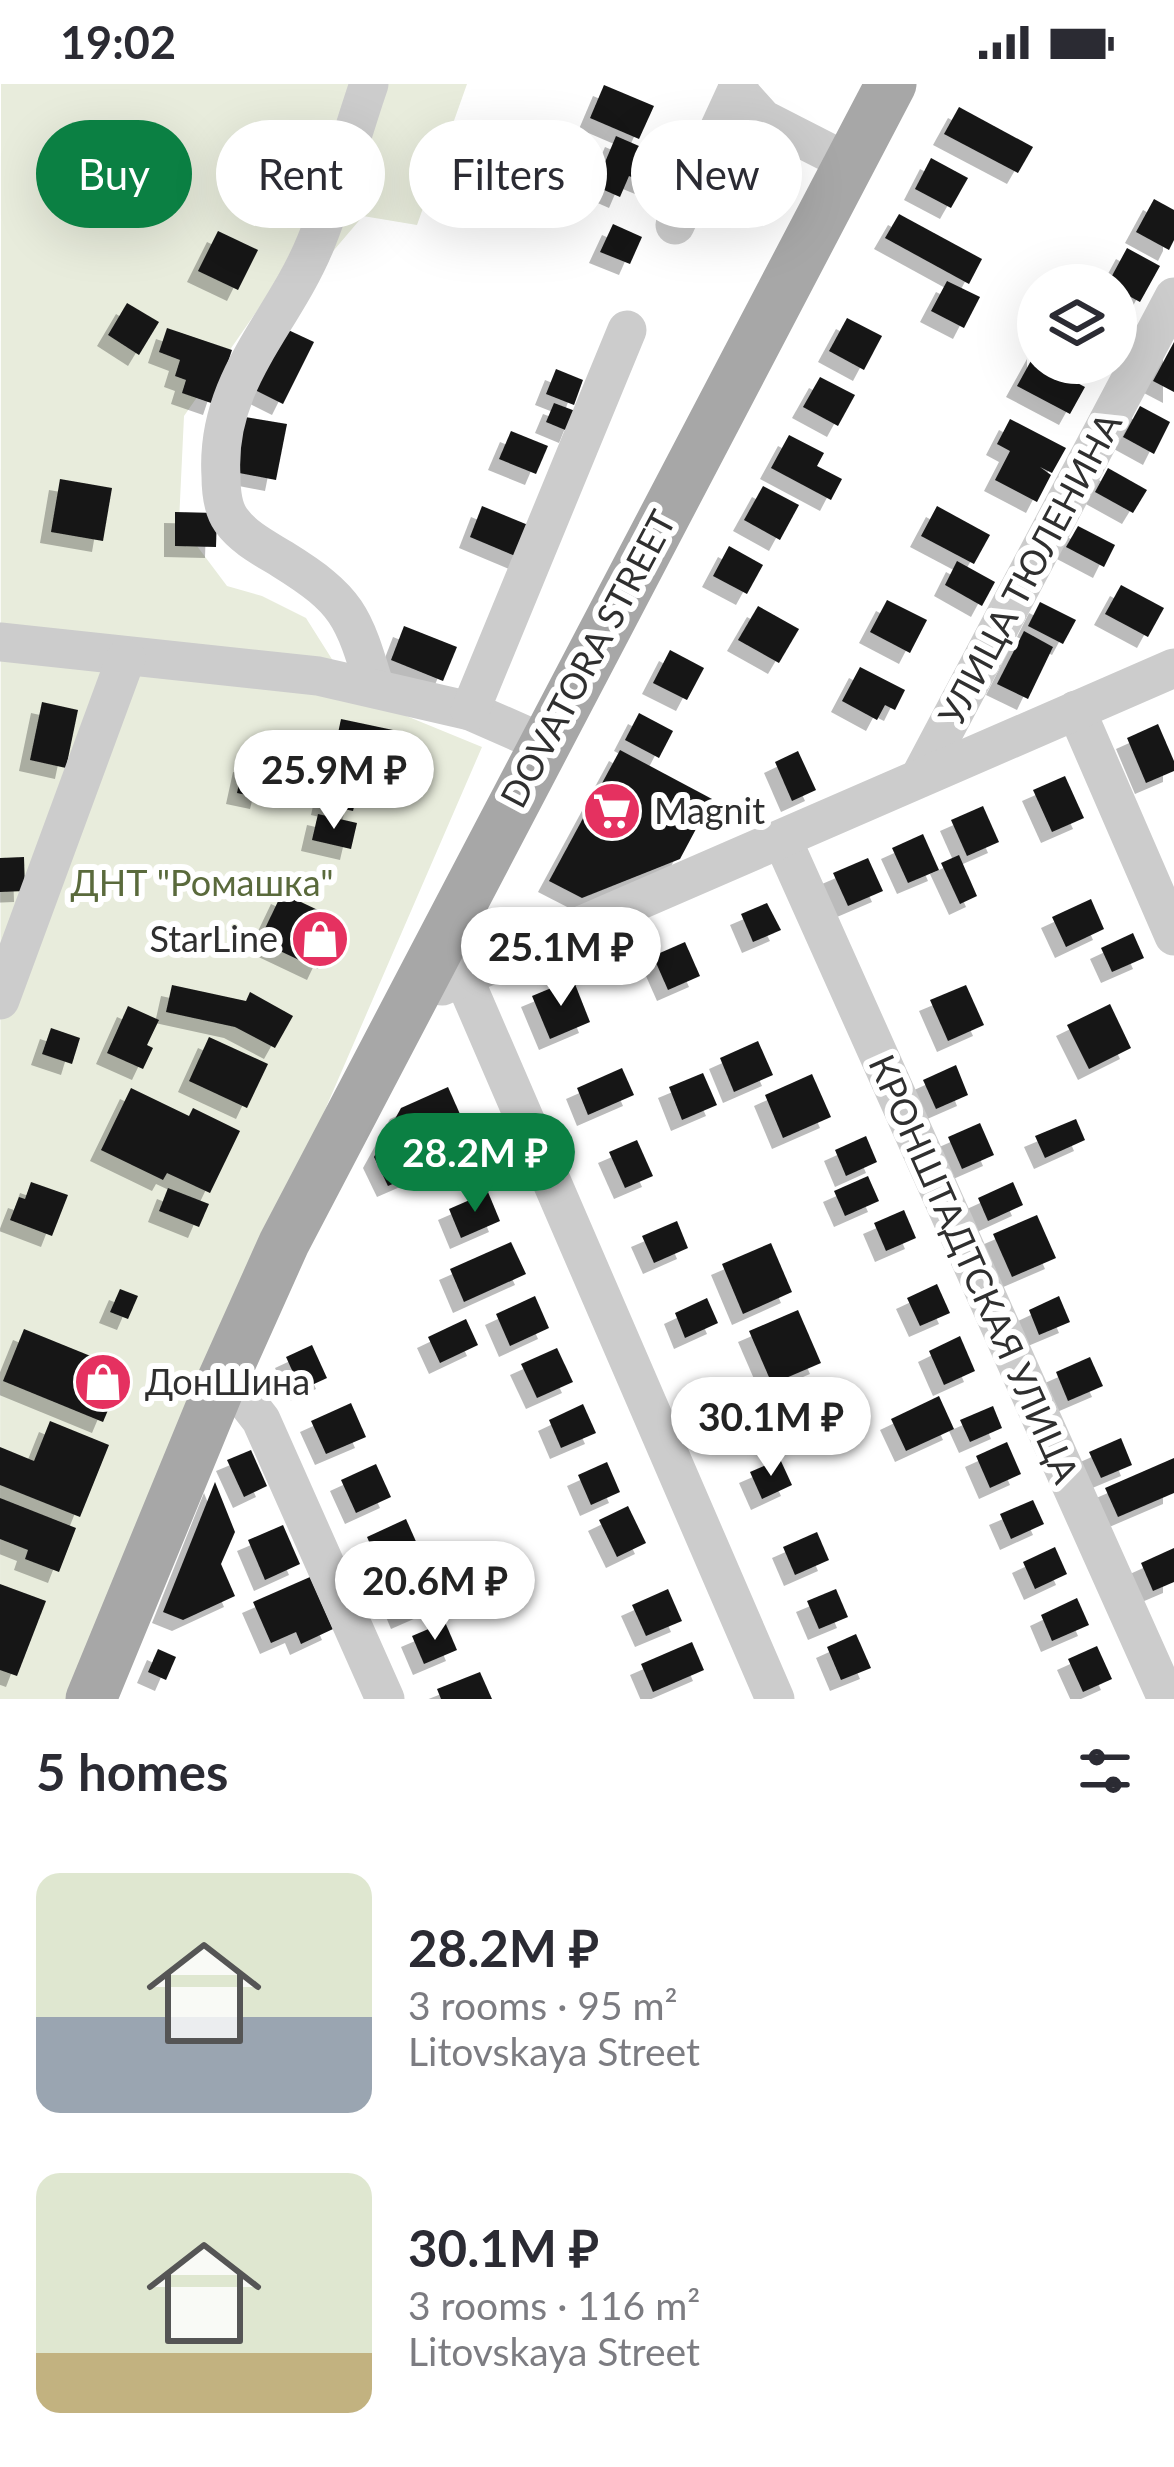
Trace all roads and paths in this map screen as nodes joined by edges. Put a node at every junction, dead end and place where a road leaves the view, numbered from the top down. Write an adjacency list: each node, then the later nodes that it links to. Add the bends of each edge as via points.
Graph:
1 (369, 84): 11 (street, via 315,245 223,418 220,453 227,515 346,608)
2 (891, 84): 5 (main road, DOVATORA STREET)
3 (738, 87): 4 (street); 5 (street, via 763,119)
4 (723, 120)
5 (849, 164): 14 (main road, DOVATORA STREET)
6 (1174, 297): 15 (street, УЛИЦА ТЮЛЕНИНА)
7 (627, 330): 13 (street)
8 (0, 642): 9 (street)
9 (126, 658): 11 (street); 20 (street)
10 (1174, 668): 12 (street)
11 (375, 688): 13 (street)
12 (1076, 710): 15 (street); 18 (street)
13 (470, 711): 14 (street)
14 (542, 743): 17 (main road, DOVATORA STREET)
15 (920, 777): 16 (street)
16 (782, 838): 19 (street); 26 (street, КРОНШТАДТСКАЯ УЛИЦА)
17 (452, 917): 19 (street); 21 (main road, DOVATORA STREET)
18 (1174, 936)
19 (462, 974): 21 (street); 25 (street)
20 (0, 1000)
21 (407, 1007): 22 (main road, DOVATORA STREET)
22 (219, 1388): 23 (main road, DOVATORA STREET); 24 (street, via 261,1420)
23 (91, 1699)
24 (385, 1699)
25 (775, 1699)
26 (1167, 1699)

